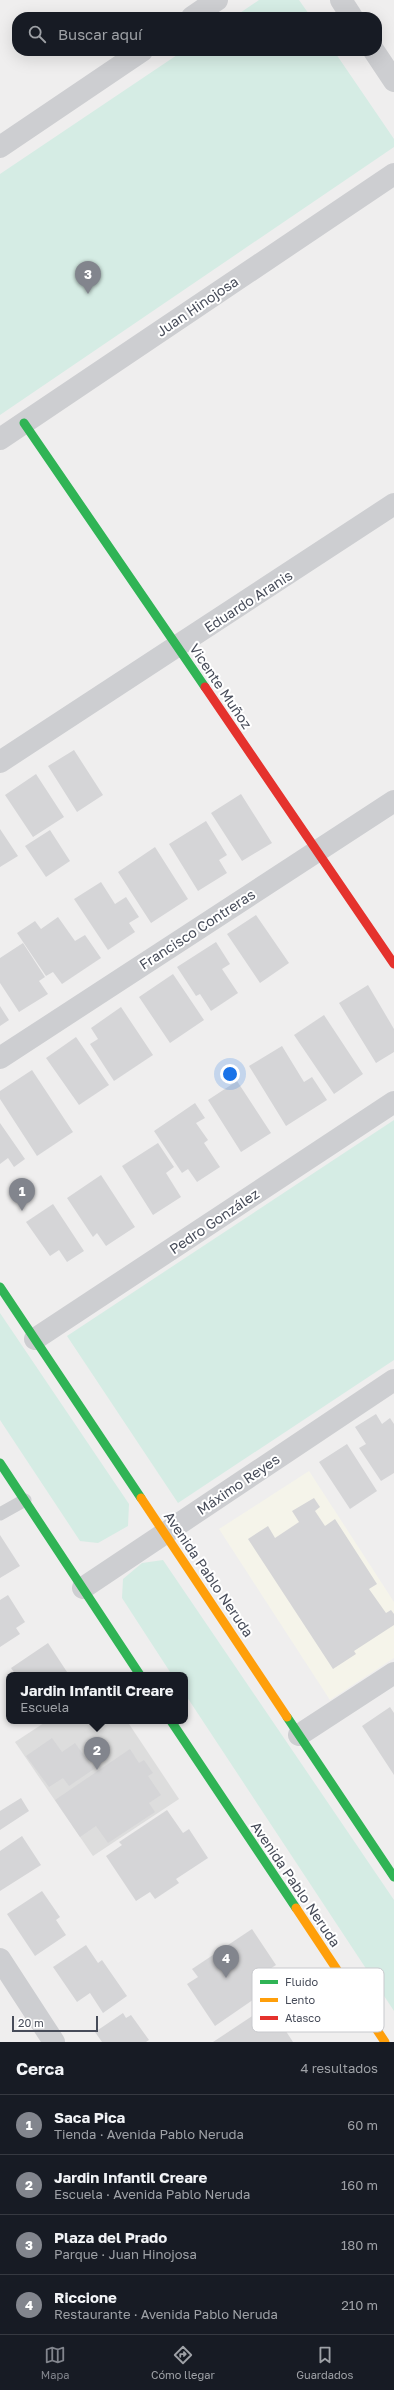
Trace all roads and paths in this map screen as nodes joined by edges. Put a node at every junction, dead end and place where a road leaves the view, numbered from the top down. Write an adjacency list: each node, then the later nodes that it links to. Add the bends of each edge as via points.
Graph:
1 (217, 0): 3 (street)
2 (341, 0): 4 (street)
3 (199, 12)
4 (349, 12)
5 (135, 56): 8 (street)
6 (377, 56): 7 (street)
7 (394, 81)
8 (0, 147)
9 (394, 174): 10 (street, Juan Hinojosa)
10 (24, 423): 11 (street, Juan Hinojosa); 13 (street, Vicente Muñoz)
11 (0, 440)
12 (394, 504): 13 (street, Eduardo Aranis)
13 (177, 647): 14 (street, Eduardo Aranis); 16 (street, Vicente Muñoz)
14 (0, 762)
15 (394, 801): 16 (street, Francisco Contreras)
16 (317, 851): 17 (street, Vicente Muñoz); 18 (street, Francisco Contreras)
17 (394, 964)
18 (0, 1058)
19 (394, 1102): 21 (street, Pedro González)
20 (0, 1287): 21 (street, Avenida Pablo Neruda)
21 (35, 1339): 26 (street, Avenida Pablo Neruda)
22 (394, 1380): 26 (street, Máximo Reyes)
23 (0, 1463): 24 (street)
24 (25, 1500): 25 (lane); 27 (street)
25 (0, 1514)
26 (164, 1533): 27 (street, Máximo Reyes); 31 (street, Avenida Pablo Neruda)
27 (83, 1588): 28 (street)
28 (138, 1672)
29 (394, 1673): 31 (street)
30 (173, 1724): 34 (street, Avenida Pablo Neruda)
31 (299, 1735): 32 (street, Avenida Pablo Neruda)
32 (394, 1877)
33 (0, 1959): 36 (street)
34 (336, 1968)
35 (378, 2032): 37 (street, Avenida Pablo Neruda)
36 (54, 2042)
37 (385, 2042)

